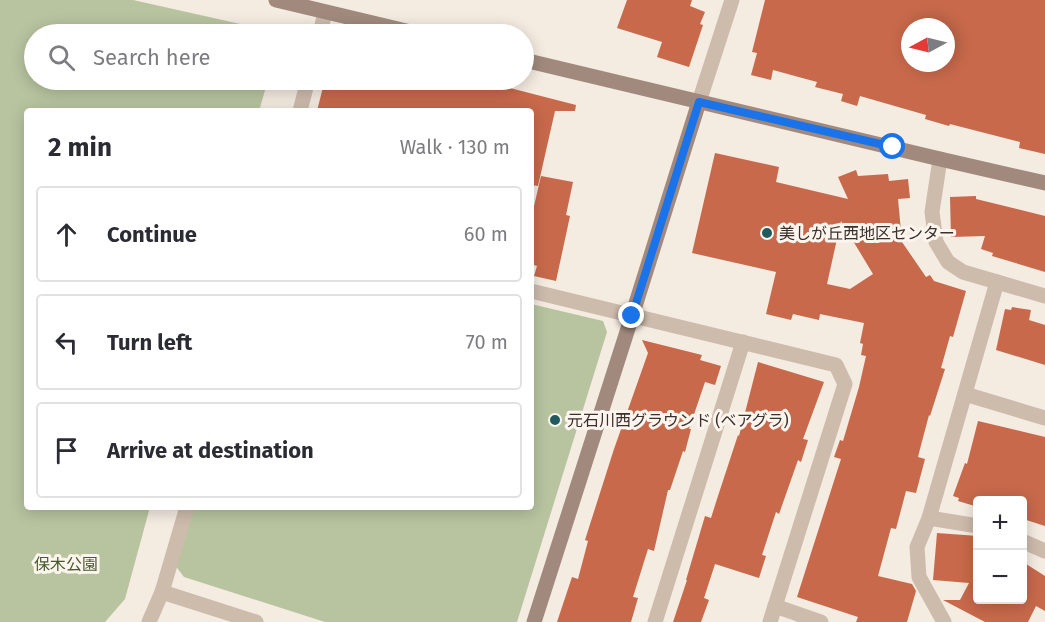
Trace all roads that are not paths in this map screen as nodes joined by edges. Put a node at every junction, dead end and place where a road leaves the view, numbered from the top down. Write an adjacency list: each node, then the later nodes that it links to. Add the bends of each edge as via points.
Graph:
1 (276, 0): 3 (street)
2 (732, 0): 8 (street)
3 (325, 12): 4 (street); 5 (street)
4 (322, 24)
5 (376, 24)
6 (534, 62): 8 (street)
7 (305, 90): 9 (street)
8 (699, 102): 10 (street); 15 (street)
9 (301, 108)
10 (940, 159): 11 (street); 12 (street, via 932,212 936,242 948,262 963,272)
11 (1045, 183)
12 (997, 282): 14 (street); 17 (street)
13 (534, 292): 15 (street)
14 (1045, 296)
15 (632, 316): 16 (street); 28 (street)
16 (742, 342): 25 (street, via 836,366 845,384); 29 (street)
17 (965, 394): 18 (street); 20 (street)
18 (1045, 418)
19 (186, 510): 24 (street)
20 (929, 519): 21 (street); 32 (street, via 917,547 919,577)
21 (973, 524)
22 (1027, 543): 23 (street)
23 (1045, 550)
24 (162, 592): 26 (street); 27 (street)
25 (775, 606): 30 (street); 31 (street)
26 (149, 622)
27 (256, 622)
28 (534, 622)
29 (655, 622)
30 (770, 622)
31 (821, 622)
32 (944, 622)

